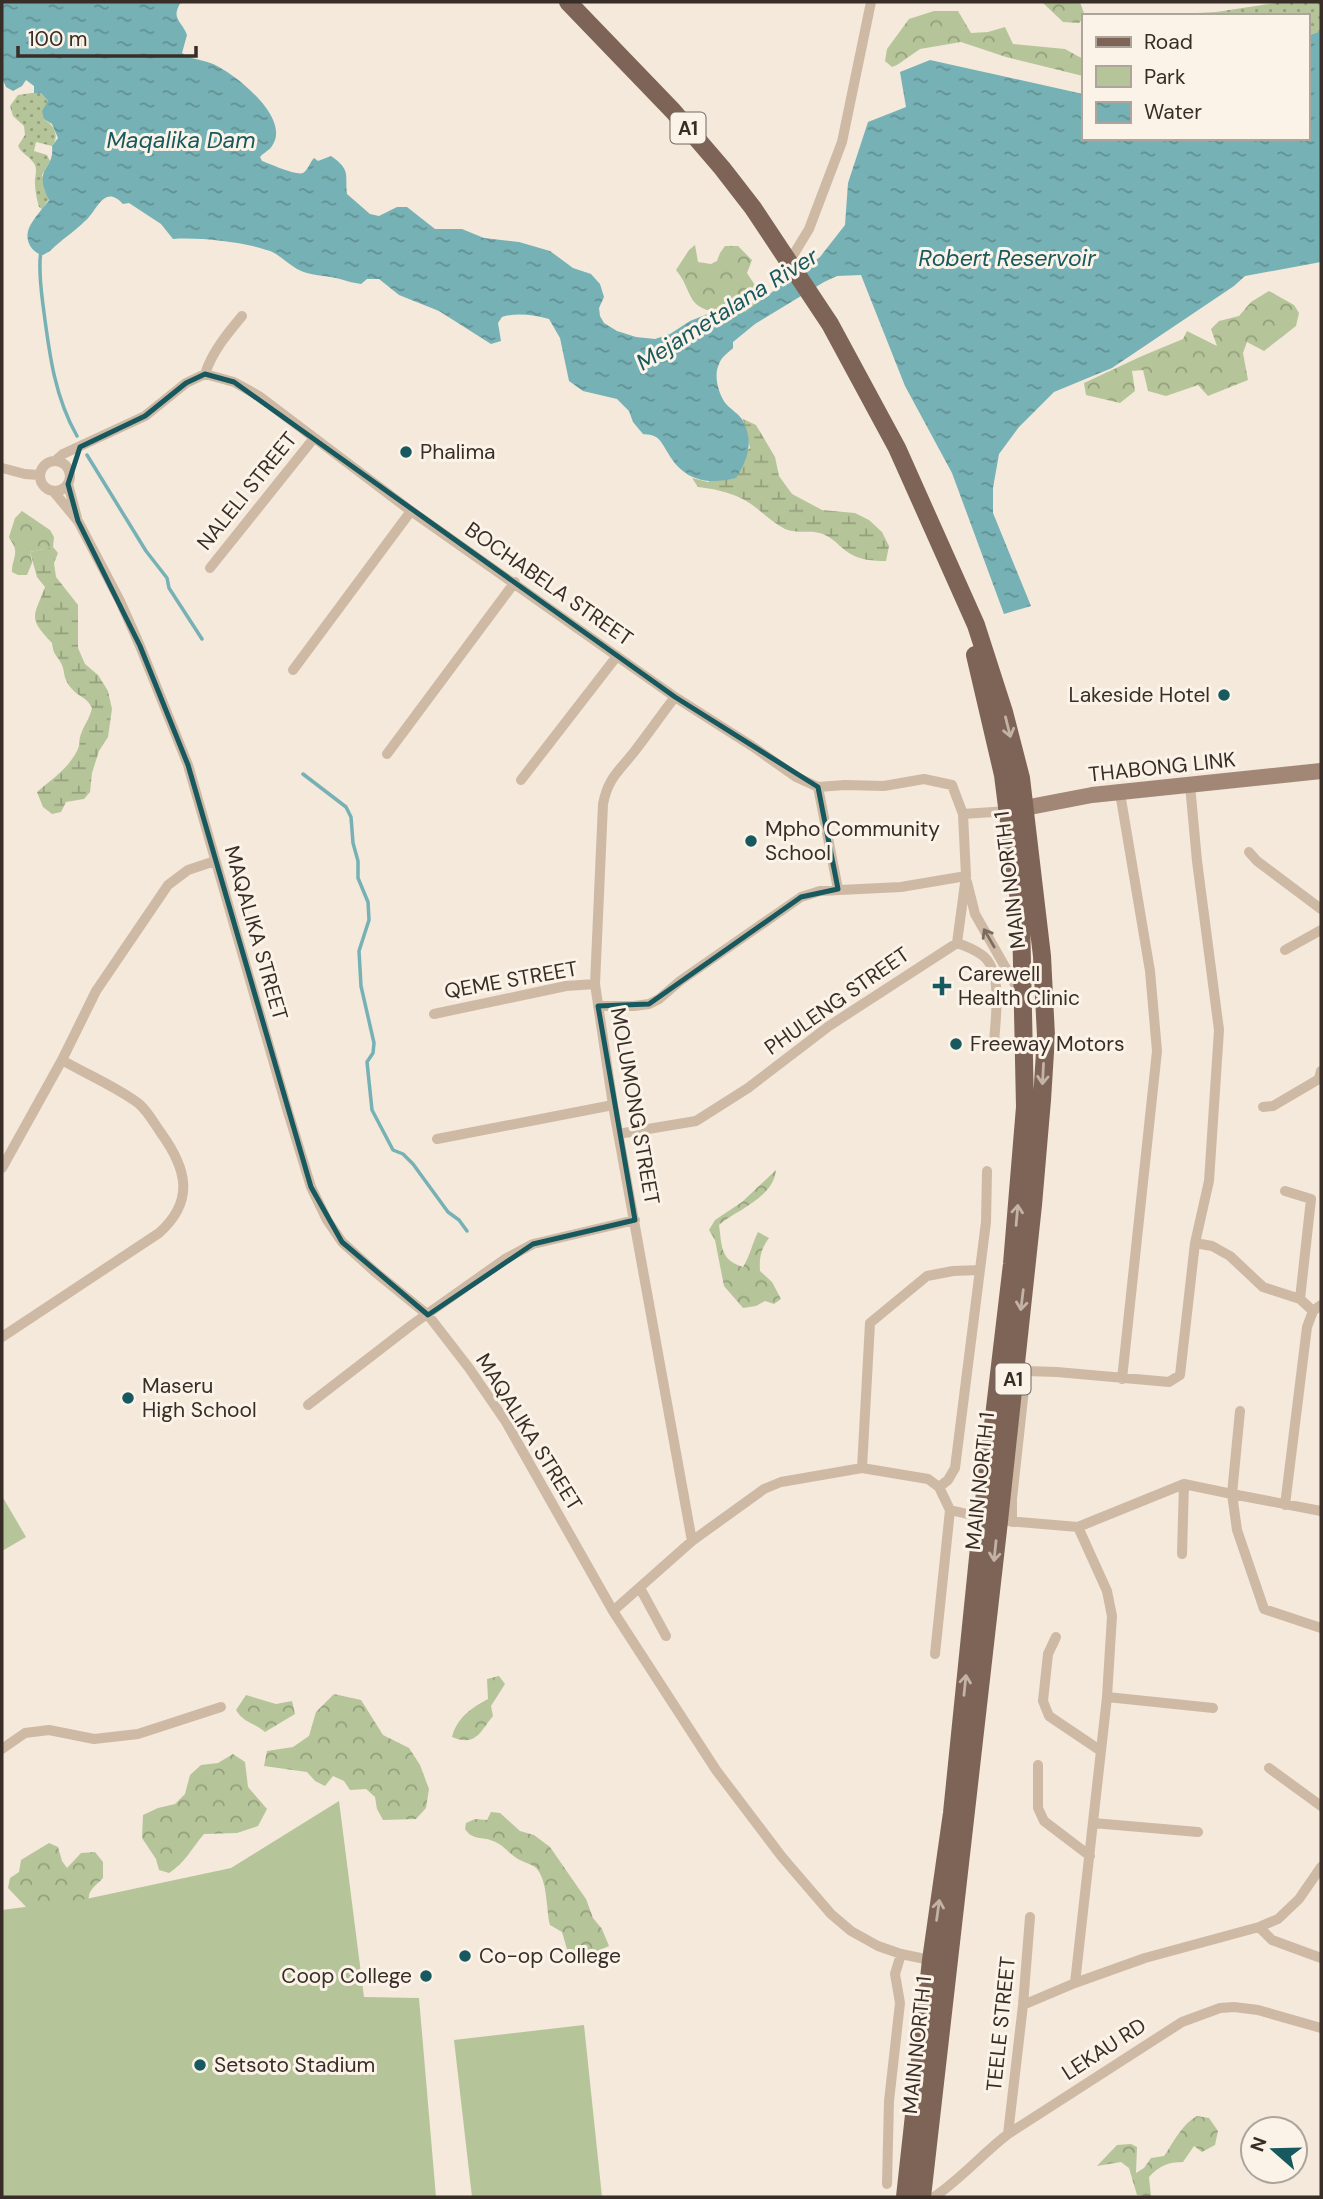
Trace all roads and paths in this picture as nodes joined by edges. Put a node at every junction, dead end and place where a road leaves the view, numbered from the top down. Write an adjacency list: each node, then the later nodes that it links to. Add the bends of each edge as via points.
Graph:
1 (568, 2): 3 (main road, MAIN NORTH 1 / A1, via 722,167)
2 (871, 2): 3 (street, via 842,142 810,229)
3 (791, 265): 27 (main road, MAIN NORTH 1 / A1, via 830,324 897,448 976,625 1021,778)
4 (242, 316): 5 (street)
5 (205, 374): 6 (street, BOCHABELA STREET, via 234,382 258,396); 7 (street, via 186,383 145,416)
6 (314, 438): 14 (street, BOCHABELA STREET); 16 (street, NALELI STREET)
7 (80, 447): 8 (street); 10 (street)
8 (55, 461): 10 (street); 11 (street, via 43,466)
9 (2, 468): 11 (street)
10 (69, 471): 12 (street)
11 (39, 475): 13 (street, via 45,488)
12 (68, 484): 13 (street); 15 (street, MAQALIKA STREET)
13 (54, 492): 15 (street, MAQALIKA STREET)
14 (411, 511): 17 (street, BOCHABELA STREET); 19 (street)
15 (78, 521): 30 (street, MAQALIKA STREET, via 140,646 188,765)
16 (210, 568)
17 (514, 582): 18 (street, BOCHABELA STREET); 21 (street)
18 (617, 656): 20 (street, BOCHABELA STREET); 23 (street)
19 (293, 670)
20 (675, 697): 25 (street, BOCHABELA STREET); 37 (street, MOLUMONG STREET, via 606,789)
21 (387, 754)
22 (1321, 771): 24 (main road, THABONG LINK)
23 (521, 780)
24 (1190, 785): 26 (main road, THABONG LINK); 52 (street, via 1219,1030 1209,1181)
25 (818, 787): 28 (street, via 884,786 924,779 952,785); 32 (street)
26 (1120, 793): 27 (main road, THABONG LINK); 58 (street, via 1150,971 1157,1051)
27 (1016, 809): 28 (street); 38 (main road, MAIN NORTH 1 / A1); 68 (main road, MAIN NORTH 1 / A1, one-way to 68, via 1042,956 1045,1036 1033,1205)
28 (963, 814): 31 (street)
29 (1250, 852): 33 (street)
30 (215, 861): 42 (street, via 188,870 168,885 96,991); 56 (street, MAQALIKA STREET, via 311,1187 342,1242)
31 (966, 876): 32 (street, via 901,887); 35 (street); 38 (street, one-way to 31, via 975,914)
32 (838, 890): 39 (street, via 802,897 649,1004)
33 (1321, 909)
34 (1321, 930): 36 (street)
35 (957, 943): 41 (street, via 991,964 995,976); 46 (street, PHULENG STREET, via 828,1026 748,1088 696,1121)
36 (1285, 950)
37 (595, 984): 39 (street, MOLUMONG STREET); 40 (street, QEME STREET)
38 (1022, 996): 68 (main road, MAIN NORTH 1 / A1, one-way to 38, via 1025,1107)
39 (598, 1006): 44 (street, MOLUMONG STREET)
40 (434, 1014)
41 (994, 1044)
42 (62, 1060): 48 (street); 57 (street, via 139,1104 174,1152 183,1199 159,1233)
43 (1320, 1077): 45 (street)
44 (613, 1105): 46 (street, MOLUMONG STREET); 47 (street)
45 (1264, 1107)
46 (618, 1134): 51 (street, MOLUMONG STREET)
47 (437, 1139)
48 (3, 1165)
49 (987, 1171): 53 (street)
50 (1286, 1191): 54 (street, via 1311,1199)
51 (635, 1220): 56 (street, via 533,1244 477,1277); 70 (street, MOLUMONG STREET)
52 (1195, 1243): 54 (street, via 1230,1256 1263,1287); 58 (street, via 1180,1375 1169,1382)
53 (980, 1270): 61 (street, via 927,1276 870,1323); 63 (street, via 955,1468)
54 (1300, 1299): 55 (street)
55 (1317, 1308): 65 (street, via 1307,1327)
56 (428, 1315): 59 (street); 73 (street, MAQALIKA STREET, via 506,1422)
57 (2, 1337)
58 (1122, 1379): 68 (street, via 1026,1371 1012,1499)
59 (308, 1405)
60 (1240, 1412): 64 (street)
61 (862, 1468): 63 (street, via 928,1479); 70 (street, via 791,1479 764,1489)
62 (1184, 1484): 64 (street); 69 (street); 71 (street)
63 (939, 1487): 66 (street)
64 (1232, 1494): 65 (street); 74 (street, via 1237,1530 1264,1609)
65 (1285, 1504): 67 (street)
66 (950, 1510): 68 (street); 77 (street)
67 (1321, 1511)
68 (998, 1520): 69 (street); 94 (main road, MAIN NORTH 1 / A1)
69 (1078, 1527): 78 (street, via 1107,1591 1112,1616)
70 (692, 1541): 72 (street)
71 (1182, 1553)
72 (640, 1588): 73 (street); 75 (street)
73 (613, 1611): 92 (street, MAQALIKA STREET, via 716,1770 803,1882 850,1931)
74 (1321, 1628)
75 (666, 1636)
76 (1056, 1637): 82 (street, via 1048,1654 1043,1701 1049,1716)
77 (935, 1654)
78 (1107, 1697): 80 (street); 82 (street)
79 (220, 1707): 81 (street, via 138,1734 94,1739 49,1730 25,1732)
80 (1213, 1708)
81 (2, 1749)
82 (1101, 1751): 86 (street)
83 (1038, 1765): 88 (street, via 1038,1808 1044,1821)
84 (1269, 1768): 85 (street)
85 (1321, 1806)
86 (1093, 1823): 87 (street); 88 (street)
87 (1198, 1832)
88 (1090, 1856): 95 (street)
89 (1321, 1867): 91 (street, via 1278,1919)
90 (1030, 1917): 96 (street, TEELE STREET)
91 (1259, 1927): 93 (street, via 1272,1940); 95 (street, via 1145,1958)
92 (901, 1954): 94 (street, MAQALIKA STREET); 99 (street, via 895,1974 900,2003 889,2102)
93 (1321, 1958)
94 (940, 1961): 100 (main road, MAIN NORTH 1 / A1); 101 (main road, MAIN NORTH 1 / A1)
95 (1075, 1983): 96 (street)
96 (1023, 2005): 98 (street, TEELE STREET)
97 (1321, 2028): 98 (street, LEKAU RD, via 1258,2010 1220,2008 1182,2022)
98 (1008, 2134): 102 (street, LEKAU RD)
99 (887, 2184)
100 (905, 2197)
101 (922, 2197)
102 (934, 2197)

